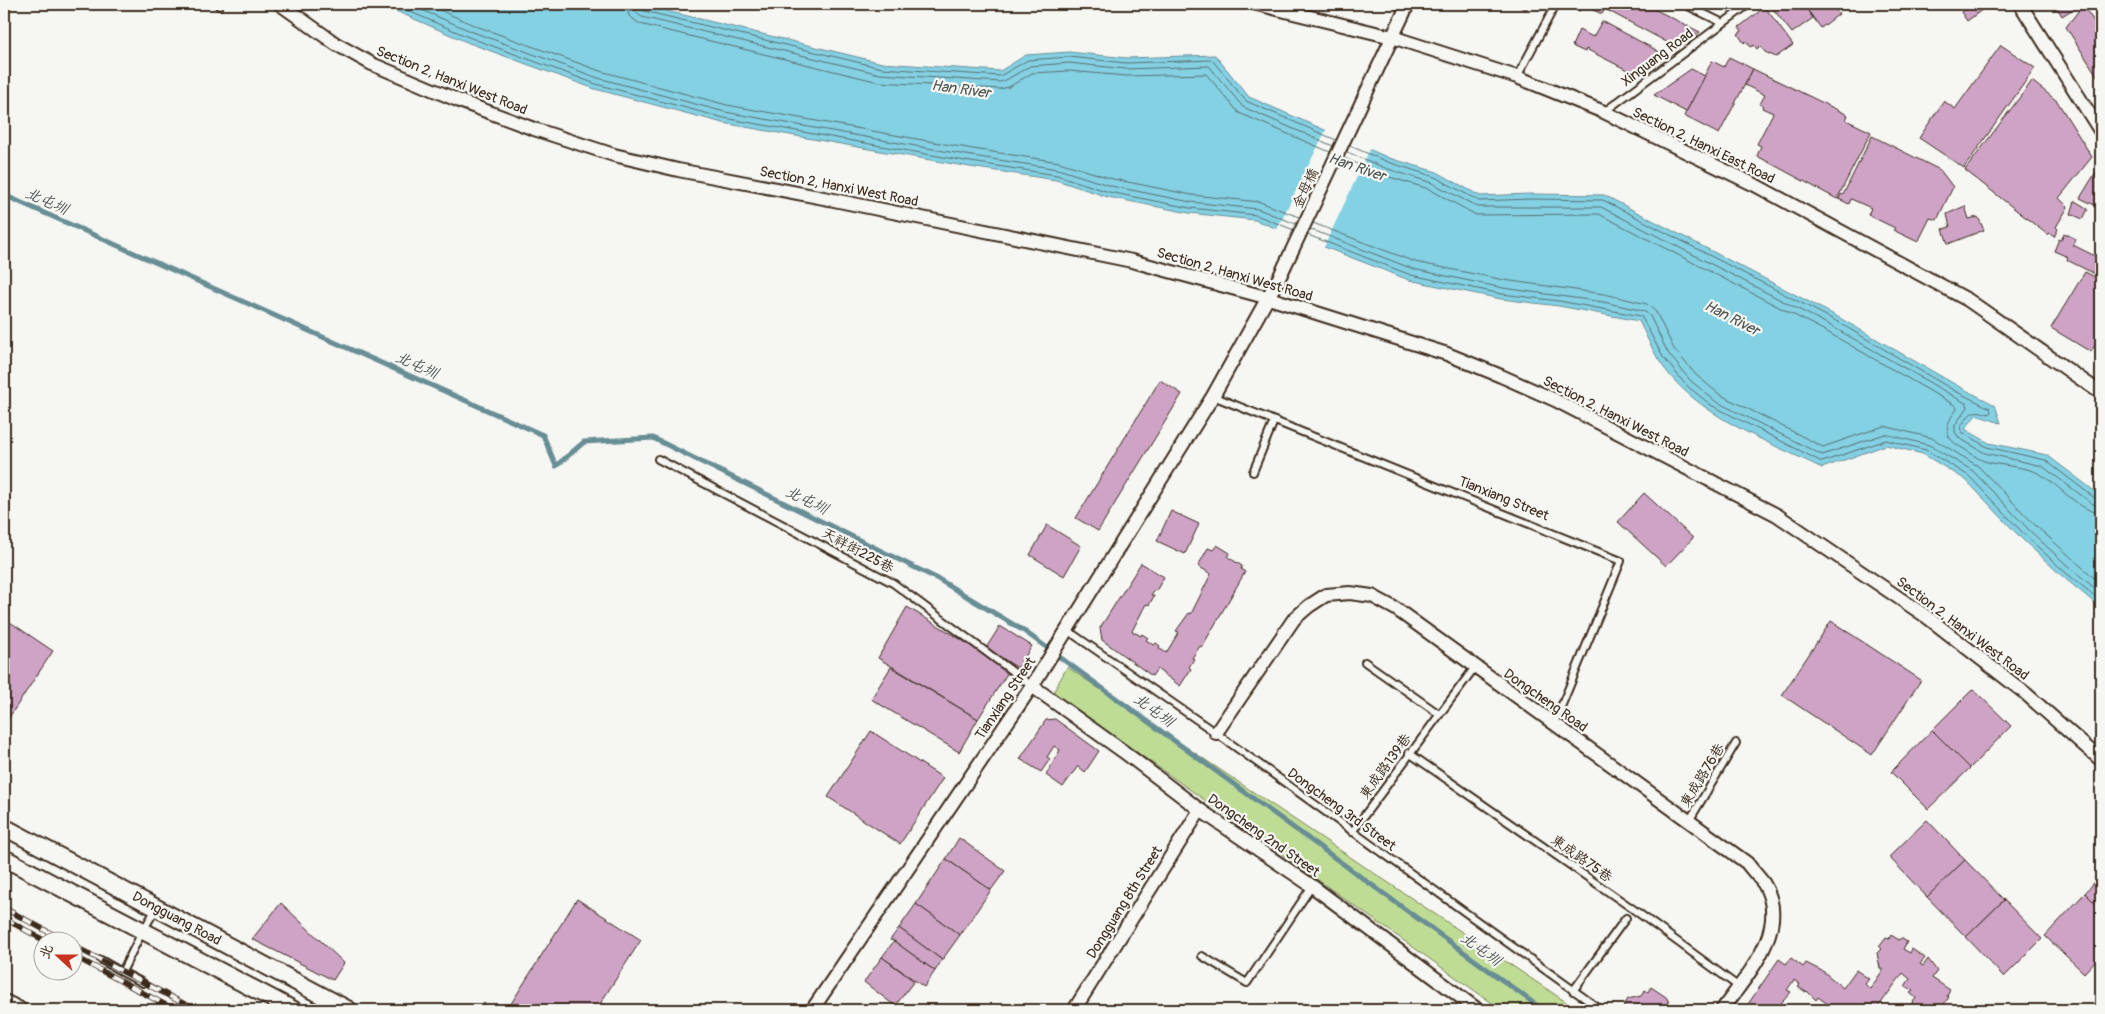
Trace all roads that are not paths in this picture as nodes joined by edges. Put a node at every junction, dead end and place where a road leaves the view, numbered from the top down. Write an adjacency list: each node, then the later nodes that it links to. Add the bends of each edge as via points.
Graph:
1 (280, 4): 14 (street, Section 2, Hanxi West Road, via 336,44 372,64 534,130 614,155 1132,261)
2 (1257, 4): 9 (street, Section 2, Hanxi East Road)
3 (1408, 4): 9 (street, 金母橋)
4 (1556, 4): 10 (lane)
5 (1684, 4): 8 (lane)
6 (1749, 4): 8 (lane, Xinguang Road)
7 (2020, 4): 12 (street)
8 (1723, 23): 11 (lane, Xinguang Road)
9 (1392, 37): 10 (street, Section 2, Hanxi East Road); 13 (street, 金母橋)
10 (1517, 77): 11 (street, Section 2, Hanxi East Road)
11 (1604, 112): 15 (street, Section 2, Hanxi East Road, via 1755,185 1968,300)
12 (2101, 132)
13 (1280, 276): 14 (street, Tianxiang Street)
14 (1269, 298): 16 (street, Tianxiang Street); 29 (street, Section 2, Hanxi West Road, via 1447,354 1501,376 1555,400 1777,515 1934,623 2025,693)
15 (2101, 393)
16 (1213, 396): 17 (lane, Tianxiang Street); 20 (street, Tianxiang Street)
17 (1274, 421): 19 (lane); 25 (lane, Tianxiang Street, via 1621,562)
18 (658, 458): 23 (lane, 天祥街225巷, via 892,582)
19 (1253, 472)
20 (1067, 630): 23 (street, Tianxiang Street); 26 (lane, Dongcheng 3rd Street)
21 (1366, 662): 24 (lane)
22 (1475, 668): 24 (lane, 東成路139巷); 25 (street, Dongcheng Road); 26 (street, Dongcheng Road, via 1396,609 1372,596 1350,593 1326,595 1294,620)
23 (1032, 686): 30 (street, Dongcheng 2nd Street); 50 (street, Tianxiang Street)
24 (1439, 714): 28 (lane, 東成路139巷)
25 (1554, 724): 31 (street, Dongcheng Road)
26 (1216, 733): 33 (lane, Dongcheng 3rd Street)
27 (1736, 743): 31 (lane, 東成路76巷)
28 (1410, 753): 33 (lane, 東成路139巷); 43 (lane, 東成路75巷)
29 (2101, 760)
30 (1200, 810): 35 (street, Dongcheng 2nd Street); 51 (street, Dongguang 8th Street)
31 (1689, 821): 43 (street, Dongcheng Road, via 1747,863 1764,885 1772,909 1770,935 1758,961)
32 (4, 827): 36 (street, Dongguang Road)
33 (1352, 832): 44 (lane, Dongcheng 3rd Street)
34 (4, 858): 38 (street, Dongguang Road)
35 (1312, 886): 39 (lane, via 1247,983); 46 (street, Dongcheng 2nd Street)
36 (157, 907): 38 (lane); 49 (street, Dongguang Road)
37 (1626, 918): 44 (lane)
38 (142, 932): 41 (lane); 48 (street, Dongguang Road)
39 (1202, 956)
40 (101, 960): 41 (lane)
41 (122, 972): 42 (lane)
42 (143, 983)
43 (1739, 987): 53 (street, Dongcheng Road)
44 (1574, 991): 52 (lane, Dongcheng 3rd Street)
45 (4, 1003): 47 (street)
46 (1474, 1009)
47 (18, 1010)
48 (294, 1010)
49 (349, 1010)
50 (812, 1010)
51 (1074, 1010)
52 (1601, 1010)
53 (1722, 1010)

